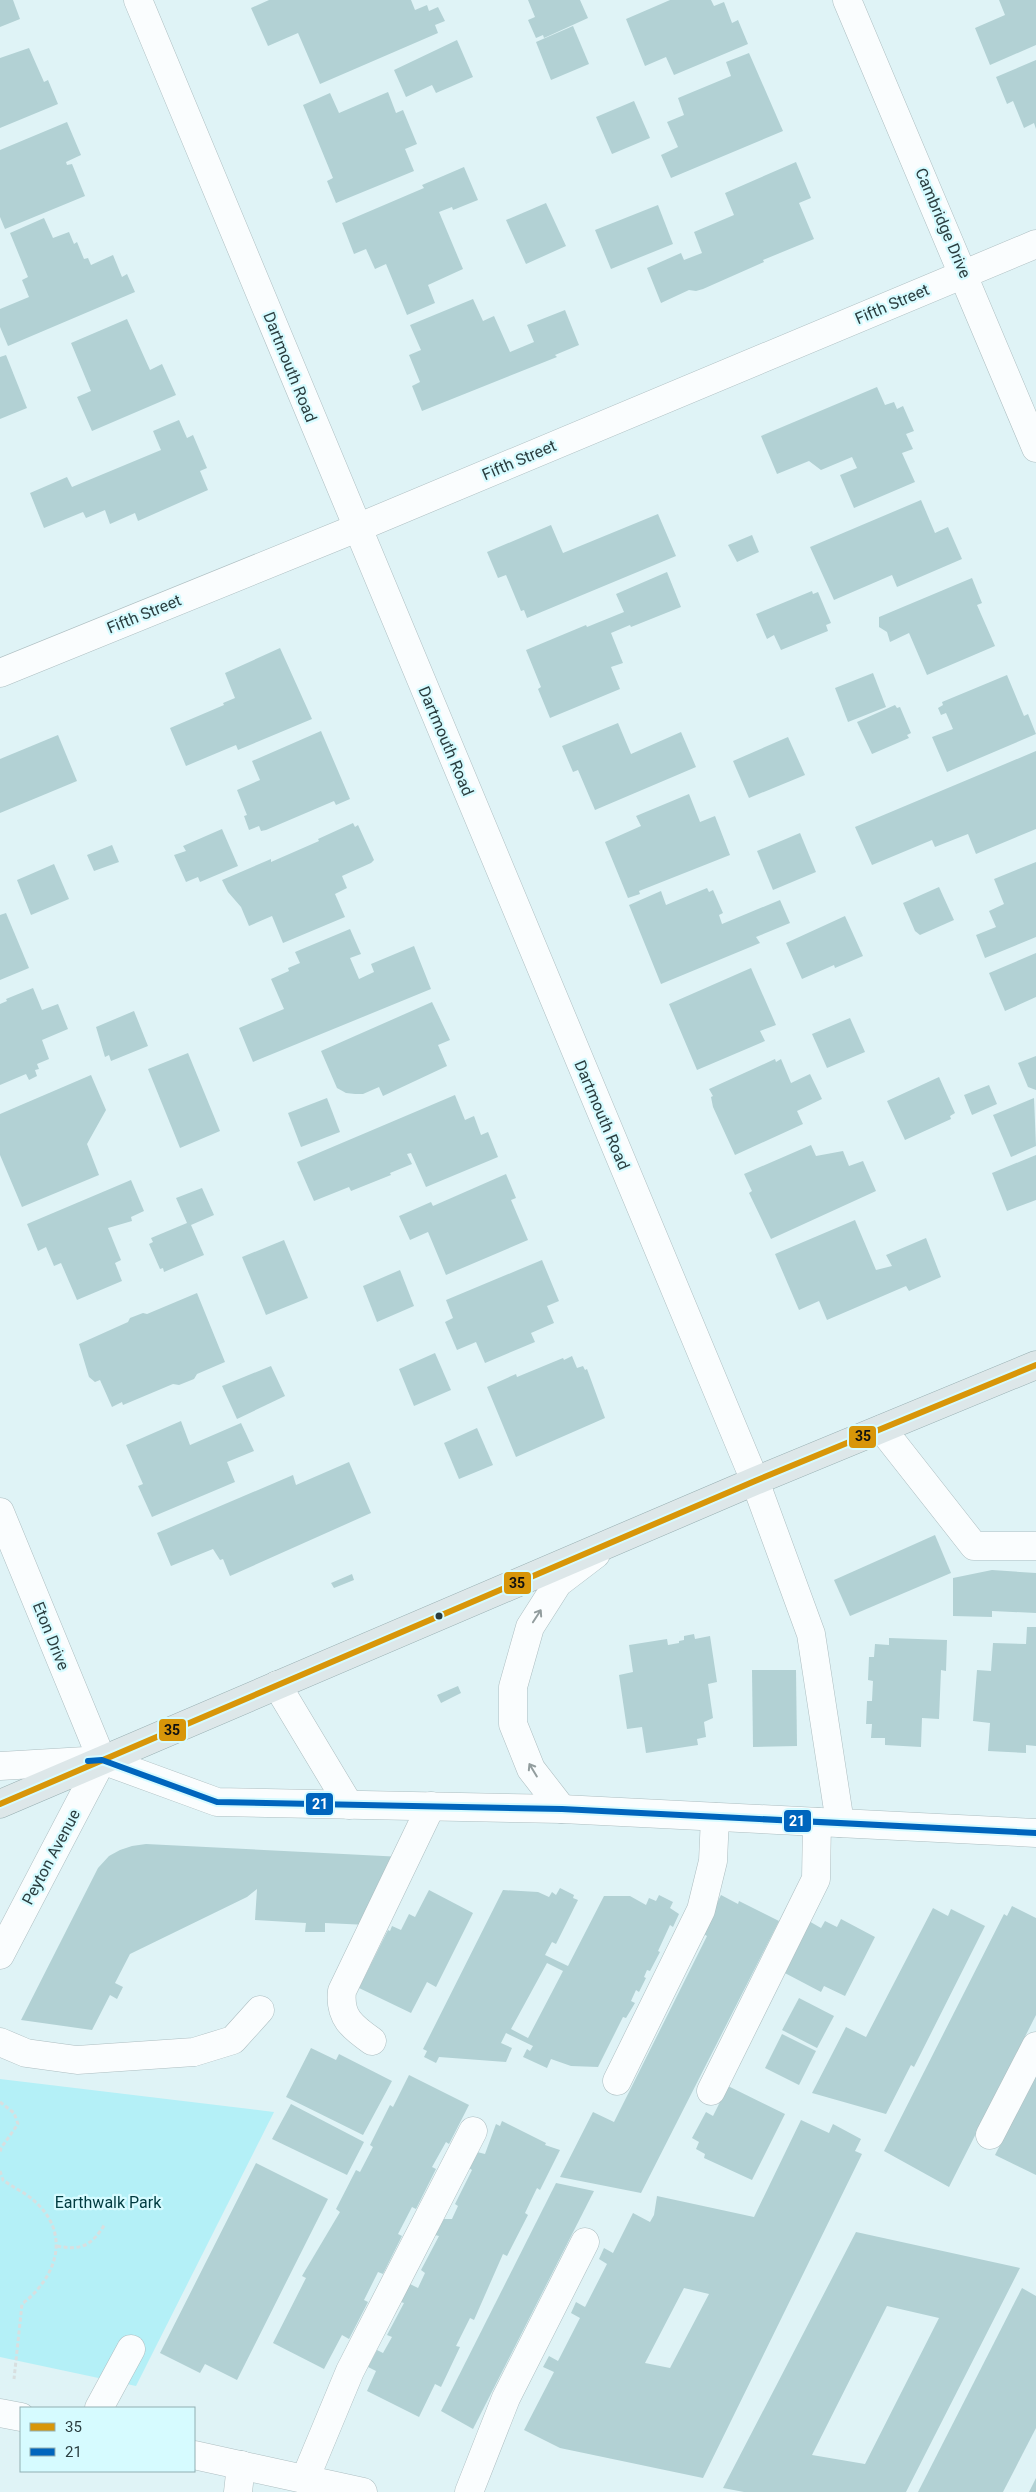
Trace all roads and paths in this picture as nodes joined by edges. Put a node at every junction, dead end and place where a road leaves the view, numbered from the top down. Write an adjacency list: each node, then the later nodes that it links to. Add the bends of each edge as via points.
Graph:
1 (138, 0): 6 (street, Dartmouth Road)
2 (847, 0): 4 (street, Cambridge Drive)
3 (1036, 244): 4 (street, Fifth Street)
4 (964, 274): 5 (street, Cambridge Drive); 6 (street, Fifth Street)
5 (1036, 448)
6 (356, 528): 7 (street, Fifth Street); 10 (street, Dartmouth Road)
7 (0, 673)
8 (1036, 1365): 9 (main road)
9 (882, 1428): 10 (main road); 13 (street, via 974,1546)
10 (755, 1481): 12 (main road); 22 (street, Dartmouth Road, via 811,1634)
11 (0, 1512): 15 (street, Eton Drive)
12 (609, 1543): 14 (main road); 20 (street, one-way to 12, via 531,1769 513,1724 513,1687 530,1627 558,1583)
13 (1036, 1546)
14 (277, 1685): 15 (main road); 18 (street)
15 (102, 1760): 16 (street); 17 (main road); 18 (street, via 217,1802); 24 (street, Peyton Avenue)
16 (0, 1766)
17 (0, 1804)
18 (349, 1804): 19 (street)
19 (431, 1806): 20 (street); 26 (street, via 342,1991 340,2004 344,2015 351,2025)
20 (562, 1809): 21 (street)
21 (715, 1817): 22 (street); 29 (street, via 713,1861 701,1910)
22 (829, 1823): 23 (street); 30 (street, Dartmouth Road, via 816,1879)
23 (1036, 1833)
24 (0, 1955)
25 (260, 2010): 27 (street, via 233,2040 194,2052 77,2060 26,2054)
26 (372, 2041)
27 (0, 2042)
28 (1036, 2046): 33 (street)
29 (617, 2082)
30 (711, 2091)
31 (0, 2102): 34 (path, via 14,2112 18,2124)
32 (473, 2131): 44 (street, via 350,2371)
33 (990, 2135)
34 (0, 2154)
35 (0, 2171): 38 (path, via 3,2180 32,2198 46,2214)
36 (105, 2224): 38 (path, via 93,2240 82,2247)
37 (585, 2242): 47 (street, via 506,2398)
38 (57, 2246): 41 (path, via 54,2266 39,2291 22,2304)
39 (131, 2349): 40 (street)
40 (101, 2407)
41 (10, 2414)
42 (195, 2455): 43 (street)
43 (241, 2465): 44 (street); 45 (street)
44 (305, 2479): 46 (street)
45 (238, 2492)
46 (363, 2492)
47 (469, 2492)

